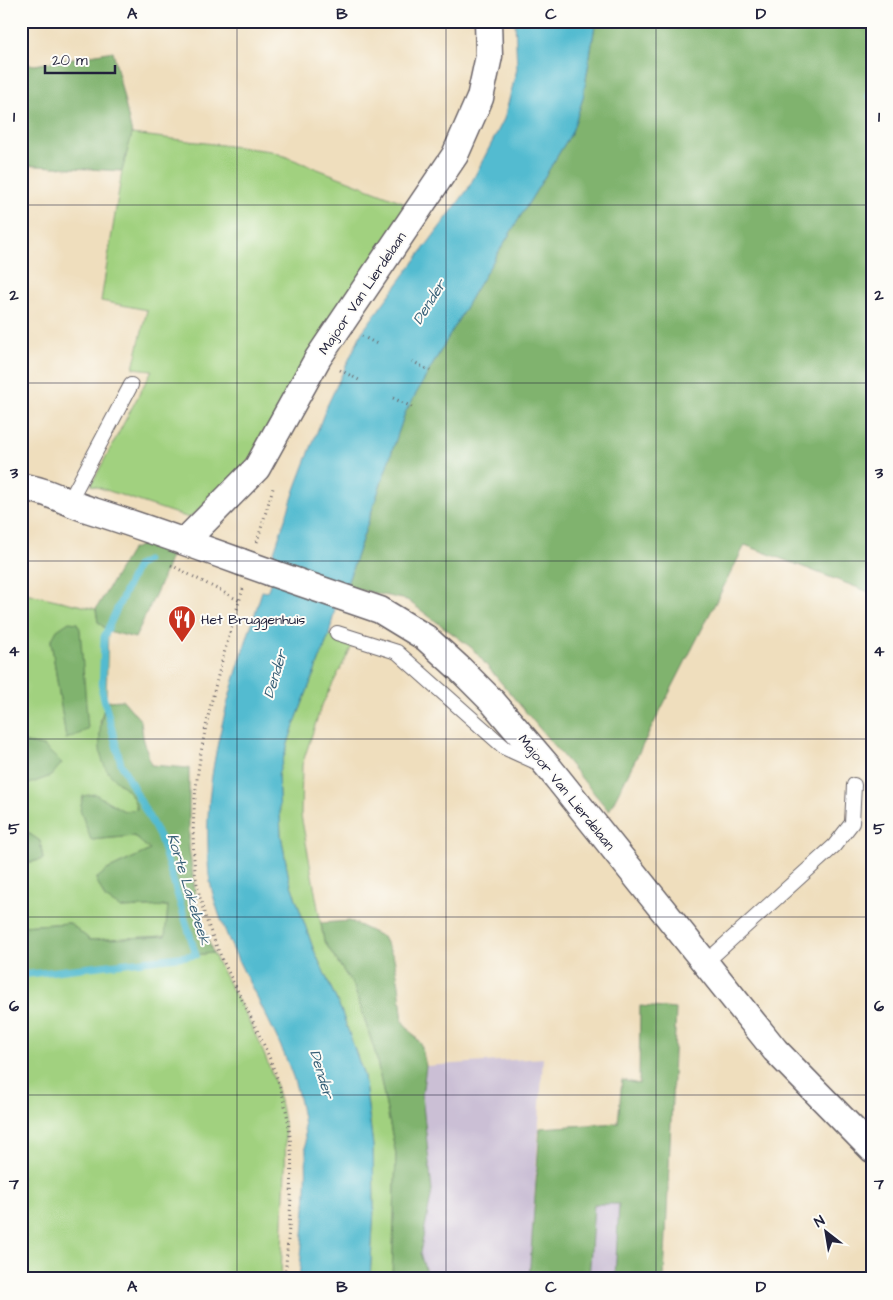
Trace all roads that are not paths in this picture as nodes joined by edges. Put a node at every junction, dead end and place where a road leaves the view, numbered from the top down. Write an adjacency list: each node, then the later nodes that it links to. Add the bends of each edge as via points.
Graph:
1 (488, 21): 5 (street, Majoor Van Lierdelaan, via 489,56 480,98 456,155 318,358 257,468)
2 (131, 385): 4 (lane)
3 (21, 487): 4 (street, Majoor Van Lierdelaan, via 33,488)
4 (69, 502): 5 (street, Majoor Van Lierdelaan)
5 (185, 541): 7 (street, Majoor Van Lierdelaan, bridge, via 380,610 426,638 492,701)
6 (336, 634): 7 (lane, via 398,652 505,748)
7 (550, 768): 9 (street, Majoor Van Lierdelaan)
8 (854, 785): 9 (lane, via 852,823 834,846)
9 (705, 963): 10 (street, Majoor Van Lierdelaan, via 775,1050)
10 (872, 1149)

